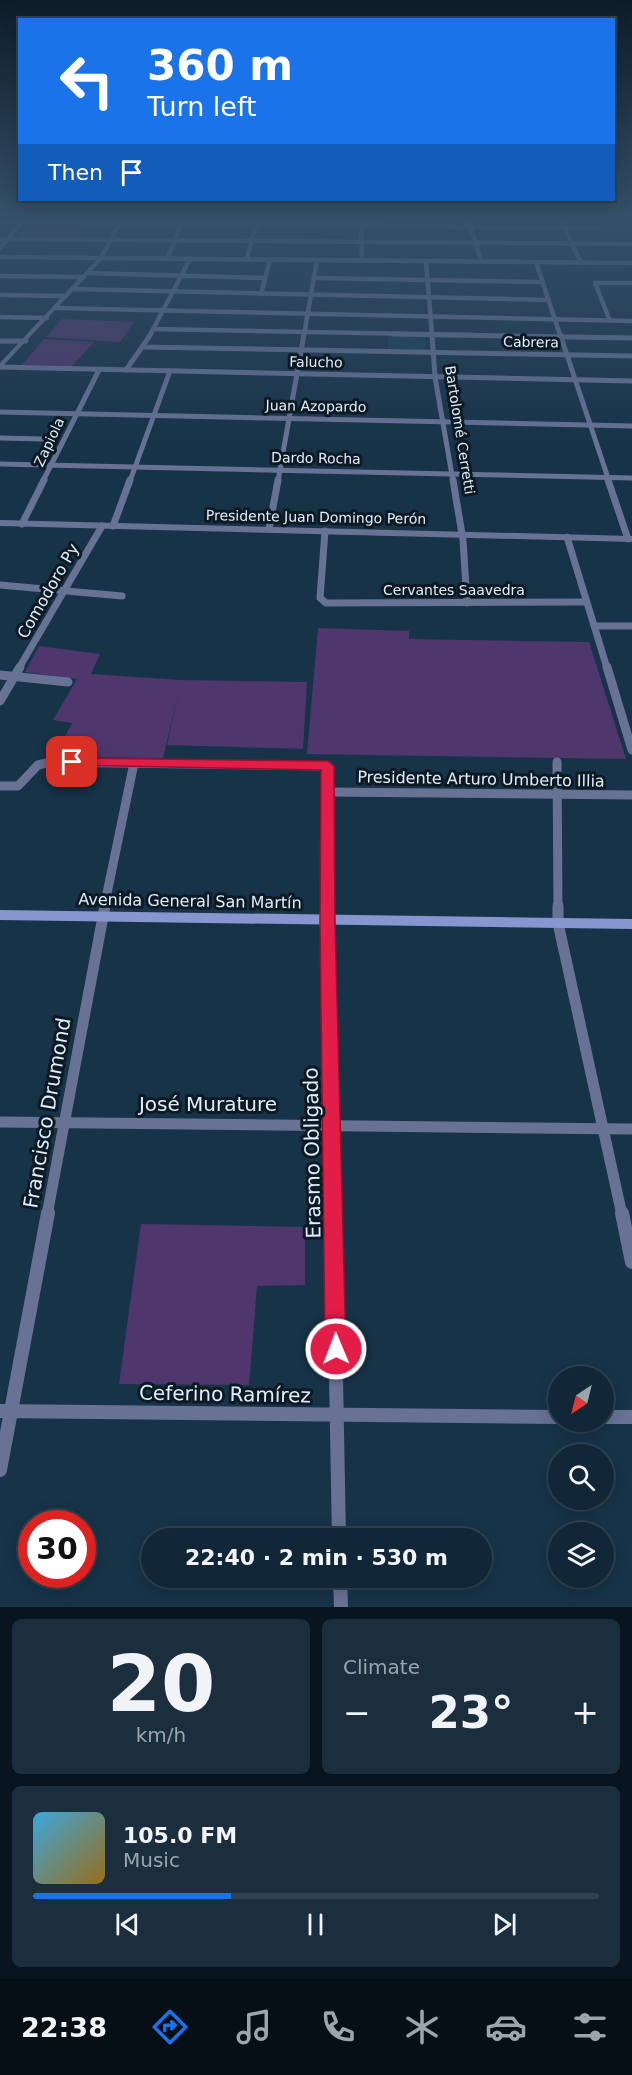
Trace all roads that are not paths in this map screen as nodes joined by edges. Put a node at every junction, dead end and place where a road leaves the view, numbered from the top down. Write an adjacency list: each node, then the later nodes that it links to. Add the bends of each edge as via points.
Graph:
1 (173, 295): 12 (street)
2 (286, 295): 8 (street)
3 (430, 295): 9 (street, Bartolomé Cerretti)
4 (547, 295): 10 (street)
5 (600, 295): 18 (street)
6 (0, 296): 7 (street)
7 (66, 296): 11 (street)
8 (311, 296): 9 (street); 13 (street)
9 (430, 298): 10 (street); 15 (street, Bartolomé Cerretti)
10 (549, 300): 17 (street)
11 (56, 308): 12 (street); 16 (street)
12 (163, 312): 13 (street); 20 (street)
13 (308, 315): 15 (street); 21 (street)
14 (0, 317): 16 (street)
15 (431, 317): 17 (street); 22 (street, Bartolomé Cerretti)
16 (47, 318): 26 (street)
17 (555, 320): 18 (street); 23 (street)
18 (610, 321): 19 (street)
19 (632, 321)
20 (154, 329): 21 (street); 27 (street)
21 (306, 332): 22 (street); 28 (street)
22 (433, 334): 23 (street); 29 (street, Bartolomé Cerretti)
23 (561, 337): 24 (street); 30 (street)
24 (632, 338)
25 (0, 341): 26 (street)
26 (26, 341): 32 (street)
27 (142, 346): 28 (street, Cabrera); 34 (street)
28 (303, 350): 29 (street, Cabrera); 36 (street)
29 (433, 352): 30 (street, Cabrera); 37 (street, Bartolomé Cerretti)
30 (567, 355): 31 (street, Cabrera); 38 (street)
31 (632, 356)
32 (0, 367): 33 (street, Falucho)
33 (99, 370): 34 (street, Falucho); 41 (street, Zapiola)
34 (126, 370): 35 (street, Falucho)
35 (170, 371): 36 (street, Falucho); 42 (street)
36 (298, 374): 37 (street, Falucho); 43 (street)
37 (435, 377): 38 (street, Falucho); 44 (street, Bartolomé Cerretti)
38 (575, 380): 39 (street, Falucho); 45 (street)
39 (632, 381)
40 (0, 412): 41 (street, Juan Azopardo)
41 (76, 413): 42 (street, Juan Azopardo); 50 (street, Zapiola)
42 (155, 415): 43 (street, Juan Azopardo); 51 (street)
43 (290, 418): 44 (street, Juan Azopardo); 52 (street)
44 (443, 422): 45 (street, Juan Azopardo); 53 (street, Bartolomé Cerretti)
45 (591, 425): 46 (street, Juan Azopardo); 54 (street)
46 (632, 426)
47 (0, 438): 48 (street)
48 (45, 439)
49 (0, 464): 50 (street, Dardo Rocha)
50 (53, 465): 51 (street, Dardo Rocha); 57 (street, Zapiola)
51 (136, 466): 52 (street, Dardo Rocha); 59 (street)
52 (281, 469): 53 (street, Dardo Rocha); 60 (street)
53 (451, 474): 54 (street, Dardo Rocha); 62 (street, Bartolomé Cerretti)
54 (608, 478): 55 (street, Dardo Rocha); 64 (street)
55 (632, 478)
56 (0, 523): 57 (street, Presidente Juan Domingo Perón)
57 (22, 524): 58 (street, Presidente Juan Domingo Perón)
58 (102, 526): 59 (street, Presidente Juan Domingo Perón); 66 (street, Comodoro Py)
59 (114, 526): 60 (street, Presidente Juan Domingo Perón)
60 (269, 530): 61 (street, Presidente Juan Domingo Perón)
61 (325, 531): 62 (street, Presidente Juan Domingo Perón); 69 (street, Cervantes Saavedra, via 322,602)
62 (462, 535): 63 (street, Presidente Juan Domingo Perón); 69 (street, Bartolomé Cerretti)
63 (567, 537): 64 (street, Presidente Juan Domingo Perón); 68 (street)
64 (630, 539)
65 (0, 585): 66 (street)
66 (63, 591): 67 (street); 73 (street, Comodoro Py)
67 (122, 596)
68 (586, 602): 69 (street, Cervantes Saavedra); 70 (street)
69 (467, 603)
70 (595, 626): 71 (street); 76 (street)
71 (632, 626)
72 (0, 675): 73 (street)
73 (14, 676): 74 (street); 75 (street, Comodoro Py)
74 (68, 682)
75 (0, 701)
76 (620, 708): 77 (street); 78 (street)
77 (632, 709)
78 (632, 750)
79 (557, 762): 83 (street)
80 (134, 763): 81 (street, via 45,762 18,786); 82 (street, Erasmo Obligado, via 328,766); 86 (street, Francisco Drumond)
81 (0, 786)
82 (329, 792): 83 (street, Presidente Arturo Umberto Illia); 87 (street, Erasmo Obligado)
83 (558, 794): 84 (street, Presidente Arturo Umberto Illia); 88 (street)
84 (632, 795)
85 (0, 915): 86 (main road, Avenida General San Martín)
86 (103, 915): 87 (main road, Avenida General San Martín); 91 (street, Francisco Drumond)
87 (327, 921): 88 (main road, Avenida General San Martín); 92 (street, Erasmo Obligado)
88 (558, 923): 89 (main road, Avenida General San Martín); 93 (street)
89 (632, 924)
90 (0, 1122): 91 (street, José Murature)
91 (65, 1123): 92 (street, José Murature); 96 (street, Francisco Drumond)
92 (333, 1124): 93 (street, José Murature); 97 (street, Erasmo Obligado)
93 (605, 1129): 94 (street, José Murature); 95 (street)
94 (632, 1129)
95 (632, 1262)
96 (6, 1411): 97 (street, Ceferino Ramírez); 101 (street, Francisco Drumond)
97 (336, 1417): 98 (street, Ceferino Ramírez); 102 (street, Erasmo Obligado)
98 (548, 1417)
99 (614, 1417): 100 (street)
100 (632, 1417)
101 (0, 1470)
102 (339, 1528)
103 (340, 1588): 104 (street)
104 (341, 1607)

